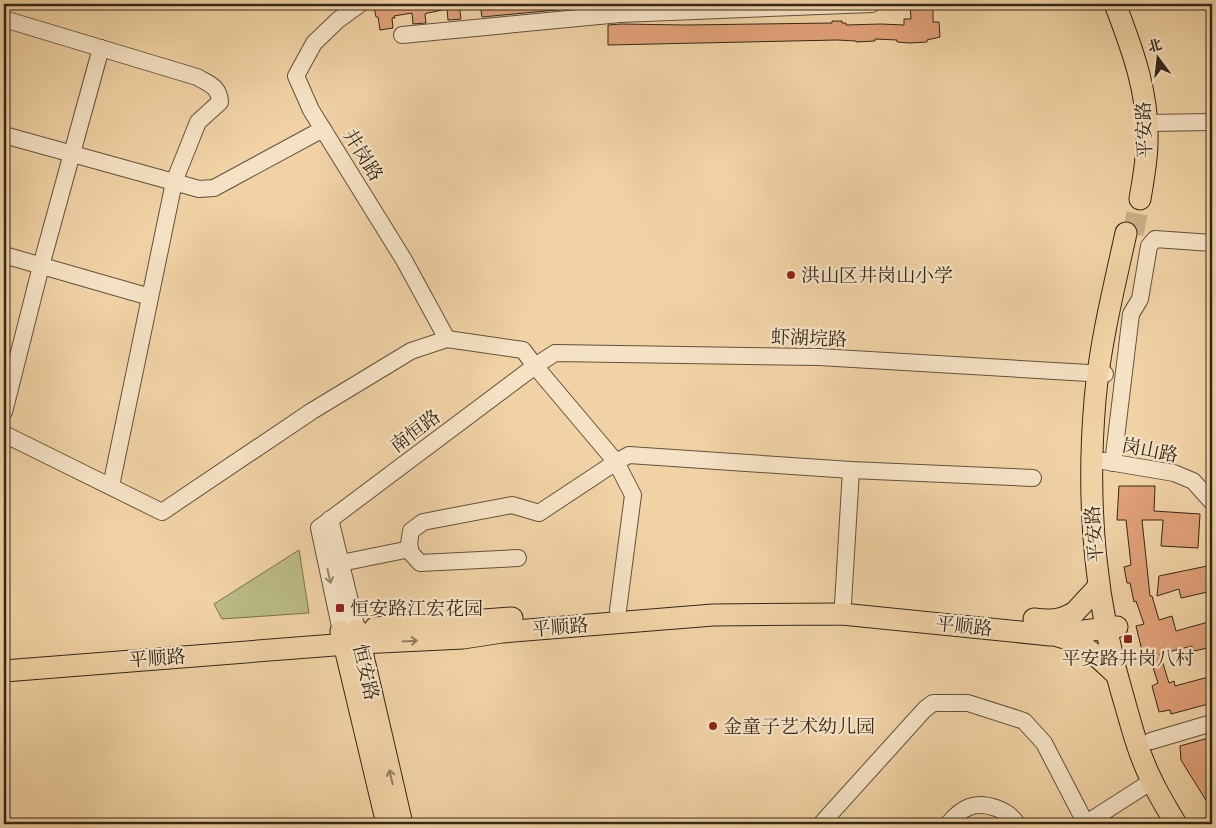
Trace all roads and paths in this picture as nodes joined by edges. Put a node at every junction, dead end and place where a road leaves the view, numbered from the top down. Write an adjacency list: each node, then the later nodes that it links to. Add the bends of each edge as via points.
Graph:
1 (360, 4): 11 (street, 井岗路, via 314,43 296,76)
2 (872, 4): 5 (street)
3 (1107, 4): 10 (main road, 平安路, via 1131,72 1139,121 1137,198 1146,161)
4 (1115, 4): 10 (main road, 平安路, via 1137,66)
5 (620, 9): 7 (street)
6 (4, 19): 8 (street)
7 (402, 35)
8 (101, 48): 13 (street); 14 (street, via 197,77 217,89 220,102 198,122)
9 (1212, 122): 10 (street)
10 (1147, 123)
11 (323, 129): 14 (street, via 214,188 199,189); 20 (street, 井岗路, via 404,260)
12 (4, 135): 13 (street)
13 (71, 154): 14 (street); 18 (street)
14 (174, 182): 19 (street)
15 (1130, 234): 22 (main road, 平安路)
16 (1212, 243): 26 (street, via 1155,239 1148,246 1140,299 1131,314)
17 (4, 255): 18 (street)
18 (41, 266): 19 (street); 23 (street)
19 (150, 297): 29 (street)
20 (447, 339): 21 (street, via 523,350); 29 (street, via 411,351 312,411 162,512)
21 (535, 366): 22 (street, 虾湖垸路, via 555,353 819,357); 25 (street); 31 (street, 南恒路)
22 (1102, 374): 26 (main road, 平安路); 35 (main road, 平安路, via 1092,447 1091,491)
23 (4, 412)
24 (4, 434): 29 (street)
25 (616, 462): 27 (street, via 629,456); 32 (street, via 539,513 512,505 423,522 412,531); 37 (street, via 633,495)
26 (1107, 462): 30 (street, 岗山路, via 1174,473 1193,481); 38 (main road, 平安路, via 1105,548)
27 (851, 470): 28 (street); 36 (street)
28 (1033, 478)
29 (111, 486)
30 (1212, 502)
31 (324, 524): 34 (street, 恒安路); 40 (street, 恒安路, one-way to 40)
32 (410, 549): 33 (street, via 420,563); 34 (street)
33 (518, 558)
34 (341, 563): 40 (street, 恒安路)
35 (1098, 586): 36 (main road, 平顺路, via 1075,612 1053,620); 38 (main road, 平安路)
36 (844, 604): 37 (main road, 平顺路)
37 (618, 610): 40 (main road, 平顺路)
38 (1111, 628): 39 (main road, 平顺路); 43 (main road, 平安路); 45 (main road, 平安路)
39 (1050, 635): 40 (main road, 平顺路, one-way to 39, via 463,638 532,629 764,614 860,616); 43 (main road, via 1076,642 1092,651)
40 (350, 637): 41 (main road, 平顺路); 42 (main road, 平顺路); 47 (main road, 恒安路); 48 (main road, 恒安路, one-way to 40)
41 (4, 656)
42 (4, 671)
43 (1116, 674): 46 (main road, 平安路)
44 (1212, 723): 45 (street)
45 (1150, 741): 54 (main road, 平安路, via 1171,794)
46 (1152, 781): 52 (street); 53 (main road, 平安路)
47 (386, 824)
48 (402, 824)
49 (821, 824): 52 (street, via 933,702 968,703 1024,721 1044,743)
50 (948, 824): 51 (street, via 970,806 992,806 1012,816)
51 (1017, 824)
52 (1086, 824)
53 (1176, 824)
54 (1189, 824)

